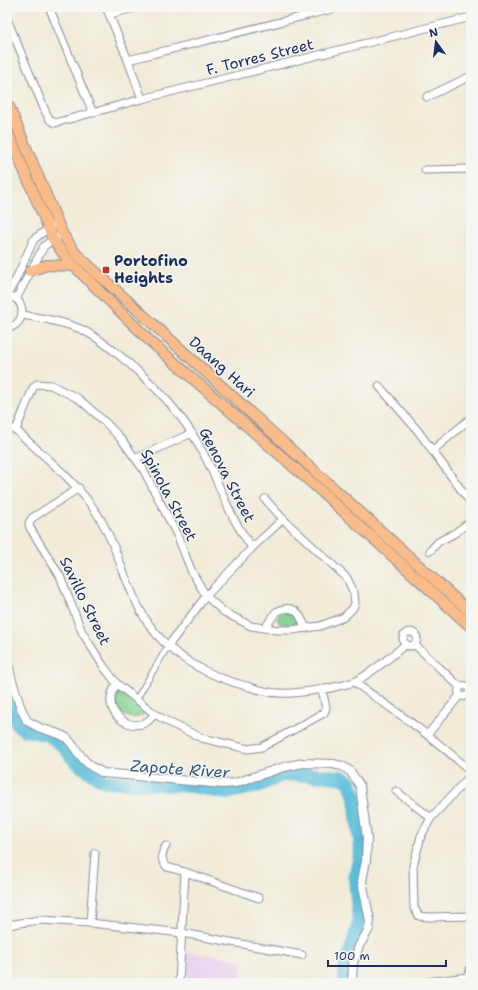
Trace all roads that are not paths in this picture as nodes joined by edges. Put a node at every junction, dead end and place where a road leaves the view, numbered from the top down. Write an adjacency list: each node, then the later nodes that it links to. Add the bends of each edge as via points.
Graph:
1 (49, 7): 13 (street)
2 (106, 7): 5 (street)
3 (139, 7): 5 (street)
4 (340, 7): 8 (street)
5 (110, 14): 8 (street)
6 (471, 17): 11 (street, F. Torres Street)
7 (7, 19): 13 (street, F. Torres Street, via 50,120 55,122)
8 (128, 60): 11 (street)
9 (471, 76): 10 (street)
10 (427, 97)
11 (142, 99): 13 (street, F. Torres Street)
12 (7, 102): 17 (main road, Daang Hari)
13 (93, 113)
14 (7, 130): 18 (main road, Daang Hari)
15 (471, 169): 16 (street)
16 (425, 170)
17 (57, 222): 18 (street); 19 (main road, Daang Hari)
18 (48, 229): 19 (main road, Daang Hari); 22 (street, via 34,239)
19 (58, 236): 20 (main road, Daang Hari, via 61,252); 21 (street, via 44,246); 33 (main road, Daang Hari)
20 (73, 266): 21 (main road, via 47,265); 33 (main road, Daang Hari, via 150,341)
21 (30, 272): 23 (street)
22 (7, 295): 23 (street)
23 (16, 299): 24 (street, via 21,306)
24 (22, 315): 25 (street, via 15,326); 30 (street, Genova Street, via 54,320 80,328 107,345 155,387)
25 (7, 328)
26 (379, 386): 31 (street)
27 (471, 418): 31 (street)
28 (7, 427): 29 (street)
29 (16, 430): 32 (street, Spinola Street, via 33,388 37,384 51,385 79,399 118,435); 34 (street)
30 (192, 433): 32 (street); 39 (street, Genova Street, via 204,453 234,520)
31 (432, 451): 36 (street)
32 (137, 458): 41 (street, Spinola Street)
33 (315, 479): 42 (main road, Daang Hari); 43 (main road, Daang Hari)
34 (78, 488): 49 (street, via 102,522 134,601 157,635); 51 (street, Savillo Street, via 32,518 29,523 60,576 82,632)
35 (265, 499): 37 (street, Spinola Street)
36 (471, 503)
37 (283, 519): 39 (street); 45 (street, Spinola Street, via 348,578 354,593 355,604 344,617)
38 (471, 521): 40 (street, via 438,542)
39 (252, 548): 41 (street)
40 (430, 551)
41 (206, 596): 44 (street, Spinola Street, via 224,612 251,626); 49 (street)
42 (471, 614)
43 (471, 627)
44 (265, 628): 45 (street, Spinola Street); 45 (street, via 276,612 288,608 298,613)
45 (306, 628)
46 (7, 644): 71 (street, via 10,674 27,721 67,738 92,768 103,772 223,784 235,783 303,763 333,764 350,771 360,786 364,808 367,838 362,881 370,921 353,963)
47 (406, 644): 48 (street); 48 (street, via 403,641 404,636 411,632 416,638); 50 (street)
48 (414, 644): 55 (street, via 460,691)
49 (168, 646): 52 (street, via 196,666 236,684 278,693); 53 (street)
50 (354, 682): 52 (street); 55 (street)
51 (117, 684): 53 (street, Savillo Street); 54 (street, via 111,698 111,706 119,719 126,723 141,724)
52 (322, 689): 54 (street, Savillo Street, via 326,708 324,713 255,749 202,738)
53 (136, 700): 54 (street, Savillo Street)
54 (155, 714)
55 (428, 734): 56 (street)
56 (471, 773): 58 (street)
57 (396, 791): 58 (street)
58 (431, 818): 63 (street, via 421,836 413,866 416,912 418,916 424,917)
59 (166, 846): 61 (street, via 161,855 164,864)
60 (96, 853): 64 (street)
61 (185, 872): 62 (street); 66 (street)
62 (259, 898)
63 (471, 916)
64 (90, 923): 65 (street, via 40,920); 66 (street)
65 (7, 925)
66 (182, 933): 67 (street); 70 (street)
67 (302, 955)
68 (471, 967): 69 (street)
69 (468, 980): 72 (street)
70 (180, 983)
71 (352, 983)
72 (420, 983)

